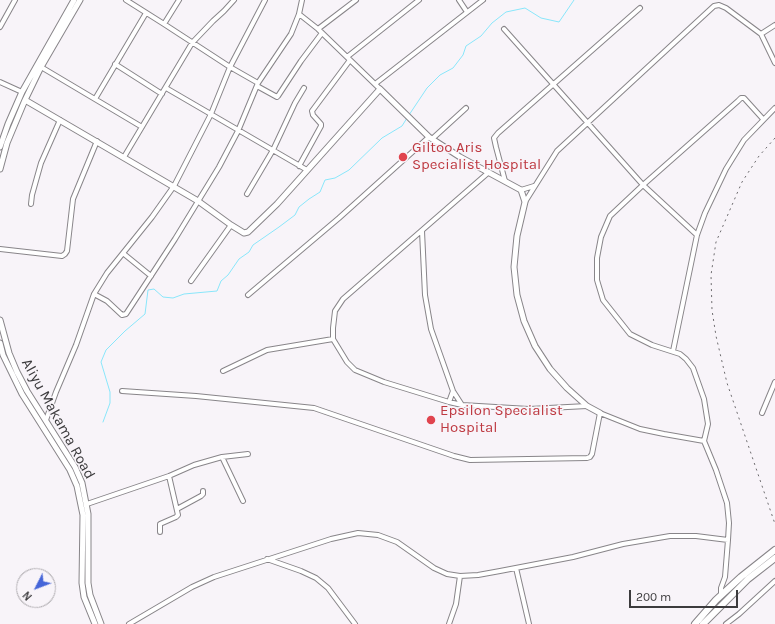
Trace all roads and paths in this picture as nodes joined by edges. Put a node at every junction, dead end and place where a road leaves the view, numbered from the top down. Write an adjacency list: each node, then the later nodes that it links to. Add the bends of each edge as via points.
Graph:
1 (15, 0): 22 (street)
2 (74, 0): 20 (street)
3 (80, 0): 20 (street)
4 (126, 0): 17 (street)
5 (179, 0): 19 (street)
6 (234, 0): 27 (street)
7 (265, 0): 32 (street)
8 (302, 0): 18 (street)
9 (356, 0): 23 (street)
10 (419, 0): 28 (street)
11 (459, 0): 16 (street)
12 (483, 0): 16 (street)
13 (719, 0): 14 (street)
14 (719, 6): 26 (street, via 726,8); 49 (street, via 714,6)
15 (640, 8): 36 (street)
16 (467, 12): 35 (street)
17 (146, 13): 19 (street); 30 (street)
18 (299, 14): 23 (street); 34 (street, via 290,34)
19 (164, 24): 27 (street)
20 (63, 25): 31 (street); 40 (street)
21 (775, 25): 26 (street)
22 (0, 27)
23 (318, 29): 25 (street)
24 (504, 30): 36 (street)
25 (322, 33): 28 (street); 34 (street, via 277,97)
26 (761, 34): 29 (street)
27 (192, 43): 32 (street); 37 (street)
28 (348, 58): 35 (street); 57 (street, via 312,111 321,126)
29 (775, 63)
30 (115, 64): 41 (street); 42 (street)
31 (41, 67): 42 (street); 43 (street)
32 (230, 68): 34 (street); 46 (street)
33 (0, 82): 40 (street)
34 (258, 84): 51 (street)
35 (375, 84): 39 (street)
36 (553, 84): 49 (street); 58 (street, via 494,138)
37 (166, 88): 41 (street); 46 (street)
38 (304, 88): 55 (street)
39 (380, 88): 52 (street); 60 (street)
40 (22, 92): 54 (street)
41 (162, 94): 50 (street)
42 (95, 99): 50 (street)
43 (25, 100): 48 (street); 59 (street, via 7,143)
44 (466, 108): 52 (street)
45 (775, 108): 47 (street)
46 (211, 114): 51 (street); 65 (street)
47 (764, 119): 64 (street, via 744,98 741,98); 74 (street, via 744,140 726,169)
48 (60, 120): 53 (street); 71 (street, via 41,163)
49 (586, 123): 64 (street); 66 (street, via 557,151)
50 (142, 127): 56 (street)
51 (238, 131): 55 (street); 69 (street)
52 (430, 138): 61 (street); 80 (street)
53 (97, 141): 56 (street); 75 (street, via 73,199 65,254 62,256)
54 (0, 147)
55 (273, 150): 57 (street); 68 (street)
56 (124, 157): 65 (street)
57 (299, 166): 60 (street)
58 (501, 166): 62 (street); 63 (street)
59 (0, 169)
60 (307, 170): 72 (street, via 248,232 244,233)
61 (489, 172): 62 (street); 73 (street)
62 (497, 176): 63 (street)
63 (505, 181): 67 (street)
64 (643, 185): 74 (street); 84 (street, via 610,216 601,237 597,258 597,280 604,300 630,334)
65 (174, 186): 69 (street); 76 (street)
66 (534, 186): 67 (street); 70 (street)
67 (521, 190): 70 (street)
68 (247, 194)
69 (198, 201): 72 (street); 77 (street)
70 (525, 202): 91 (street, via 517,236 514,267 524,322 550,369)
71 (31, 204)
72 (231, 225): 78 (street)
73 (422, 231): 82 (street, via 343,299 335,311); 88 (street, via 425,294 431,330)
74 (697, 235): 84 (street)
75 (0, 249)
76 (124, 254): 77 (street); 79 (street, via 107,273)
77 (151, 276): 79 (street, via 124,315)
78 (191, 281)
79 (94, 294): 94 (street)
80 (248, 296)
81 (0, 320): 94 (street, Aliyu Makama Road, via 17,372)
82 (333, 339): 85 (street, via 267,350); 89 (street, via 355,370 384,382)
83 (0, 343): 95 (street, Aliyu Makama Road, via 22,394)
84 (672, 351): 97 (street, via 680,354 693,368 704,400 708,424)
85 (222, 371)
86 (775, 382): 92 (street)
87 (122, 391): 93 (street, via 314,408 470,460 590,457)
88 (453, 391): 89 (street); 90 (street)
89 (449, 402): 90 (street)
90 (462, 405): 91 (street, via 529,409)
91 (587, 406): 93 (street)
92 (762, 412)
93 (600, 413): 97 (street, via 640,429)
94 (46, 420): 95 (street, Aliyu Makama Road)
95 (52, 435): 96 (street, Aliyu Makama Road)
96 (55, 440): 103 (street, Aliyu Makama Road, via 80,478); 108 (street, Aliyu Makama Road, via 77,486 83,515)
97 (704, 441): 106 (street, via 727,503)
98 (248, 454): 99 (street)
99 (222, 457): 100 (street); 102 (street)
100 (169, 476): 103 (street); 104 (street)
101 (202, 491): 104 (street, via 201,496)
102 (243, 501)
103 (87, 504): 108 (street, Aliyu Makama Road)
104 (177, 509): 105 (street, via 178,516 161,523)
105 (160, 532)
106 (728, 540): 111 (street, via 670,536); 113 (street)
107 (775, 550): 115 (main road)
108 (85, 558): 117 (street, Aliyu Makama Road, via 82,584 84,597); 118 (street, Aliyu Makama Road, via 90,595)
109 (775, 558): 124 (main road, via 748,579)
110 (267, 559): 112 (street, via 358,533 378,535 397,542 434,568); 119 (street, via 192,586); 120 (street, via 316,578 328,588)
111 (516, 568): 112 (street); 122 (street)
112 (460, 576): 121 (street, via 456,604)
113 (725, 577): 115 (street); 116 (street)
114 (775, 581): 125 (street)
115 (731, 587): 116 (main road)
116 (721, 596): 123 (main road)
117 (95, 624)
118 (101, 624)
119 (129, 624)
120 (354, 624)
121 (449, 624)
122 (529, 624)
123 (695, 624)
124 (703, 624)
125 (726, 624)

